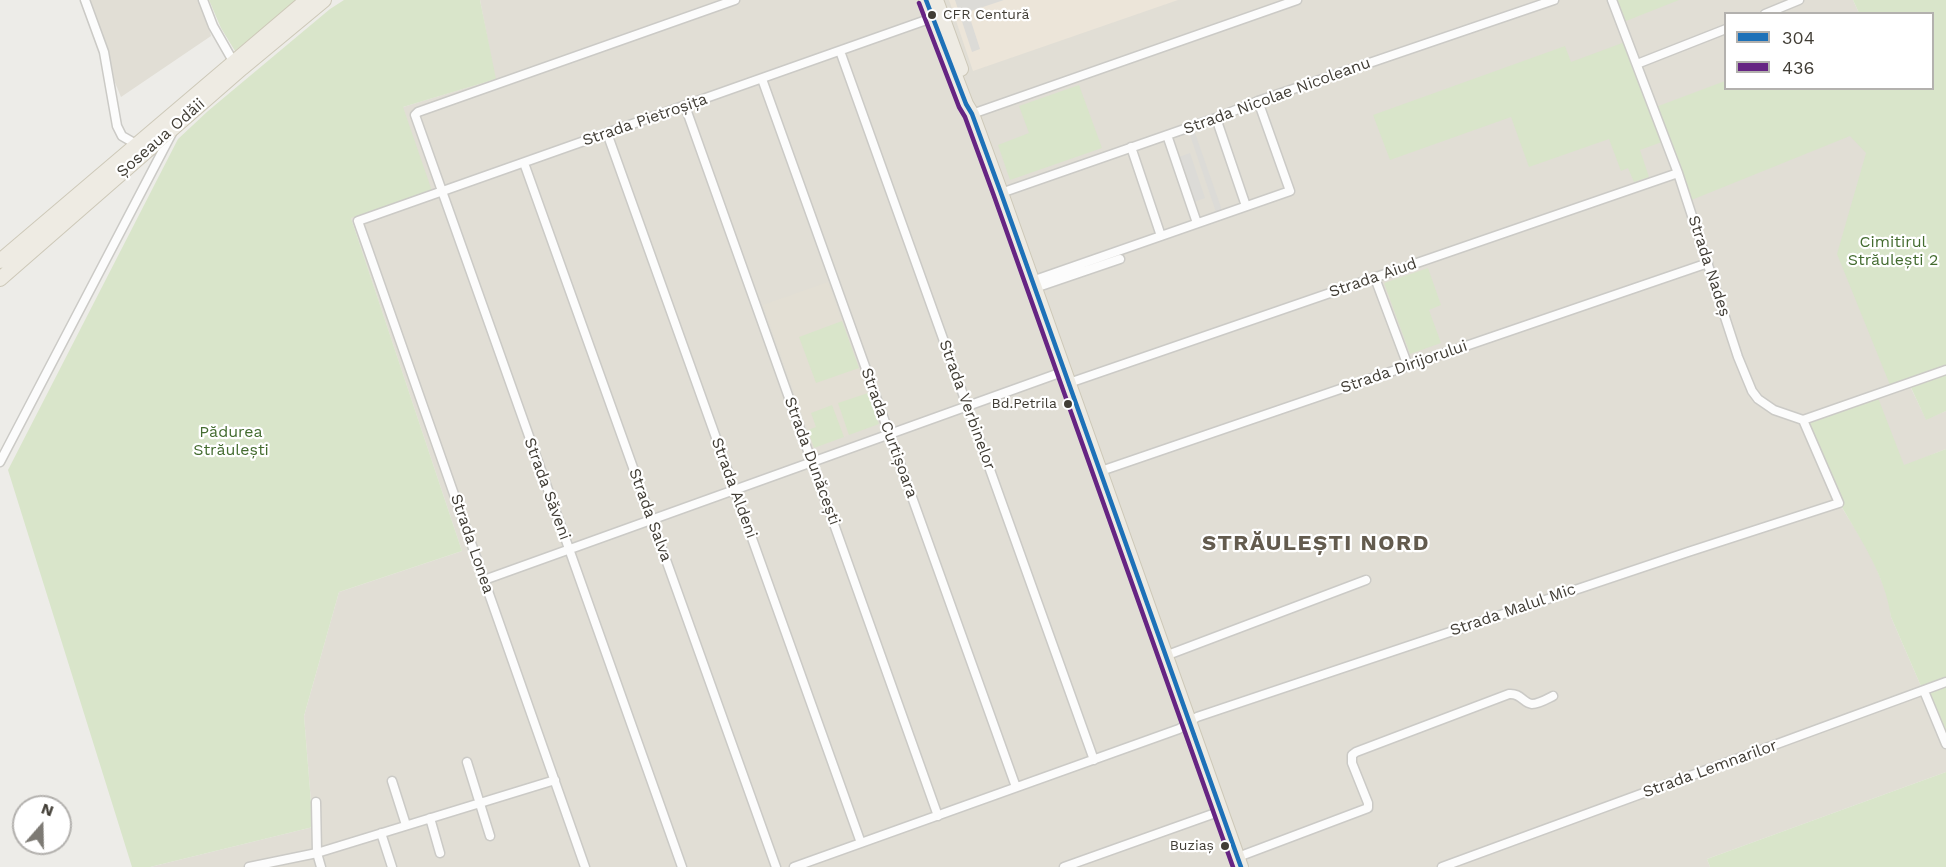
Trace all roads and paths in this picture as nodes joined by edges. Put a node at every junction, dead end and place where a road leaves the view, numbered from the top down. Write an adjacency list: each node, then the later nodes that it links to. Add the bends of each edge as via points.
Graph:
1 (85, 0): 26 (street, via 104,52 117,126 122,136)
2 (203, 0): 16 (street)
3 (307, 0): 16 (main road, Șoseaua Odăii)
4 (324, 0): 23 (main road, Șoseaua Odăii)
5 (735, 0): 30 (street, Strada Săveni, via 418,112 414,118)
6 (926, 0): 13 (main road)
7 (936, 0): 21 (main road, via 972,103)
8 (1297, 0): 21 (street)
9 (1554, 0): 19 (street, Strada Nicolae Nicoleanu)
10 (1611, 0): 17 (street, Strada Nadeș)
11 (1799, 0): 12 (street)
12 (1770, 12)
13 (932, 18): 15 (street, Strada Pietroșița); 21 (main road)
14 (1724, 29): 17 (street)
15 (840, 51): 18 (street, Strada Pietroșița); 45 (street, Strada Verbinelor)
16 (233, 61): 26 (main road, Șoseaua Odăii)
17 (1637, 64): 29 (street, Strada Nadeș)
18 (762, 79): 20 (street, Strada Pietroșița); 47 (street, Strada Curtișoara)
19 (1258, 101): 22 (street, Strada Nicolae Nicoleanu); 32 (street, via 1290,191)
20 (686, 106): 24 (street, Strada Pietroșița); 49 (street, Strada Dunăcești)
21 (972, 114): 31 (main road)
22 (1216, 118): 25 (street, Strada Nicolae Nicoleanu); 32 (street)
23 (176, 124): 40 (main road, Șoseaua Odăii); 48 (street)
24 (607, 133): 28 (street, Strada Pietroșița); 51 (street, Strada Aldeni)
25 (1167, 135): 27 (street, Strada Nicolae Nicoleanu); 34 (street)
26 (136, 144): 37 (main road, Șoseaua Odăii)
27 (1131, 147): 31 (street, Strada Nicolae Nicoleanu); 35 (street)
28 (524, 163): 30 (street, Strada Pietroșița); 52 (street, Strada Salva)
29 (1678, 173): 38 (street, Strada Nadeș); 39 (street, Strada Aiud)
30 (441, 192): 33 (street, Strada Pietroșița); 53 (street, Strada Săveni)
31 (1001, 193): 41 (main road)
32 (1246, 206): 34 (street)
33 (358, 221): 55 (street, Strada Lonea)
34 (1197, 223): 35 (street)
35 (1161, 236): 41 (street)
36 (1120, 258): 41 (street)
37 (0, 261)
38 (1708, 263): 42 (street, Strada Dirijorului); 46 (street, Strada Nadeș, via 1752,391 1774,410)
39 (1375, 278): 42 (street); 44 (street, Strada Aiud)
40 (0, 279)
41 (1033, 284): 44 (main road)
42 (1408, 366): 50 (street, Strada Dirijorului)
43 (1946, 370): 46 (street)
44 (1067, 377): 45 (street, Strada Aiud); 50 (main road)
45 (967, 406): 47 (street, Strada Aiud); 62 (street, Strada Verbinelor)
46 (1803, 420): 60 (street, Strada Malul Mic, via 1839,503 1197,717)
47 (889, 434): 49 (street, Strada Aiud); 66 (street, Strada Curtișoara)
48 (0, 462)
49 (812, 462): 51 (street, Strada Aiud); 70 (street, Strada Dunăcești)
50 (1101, 471): 56 (main road)
51 (735, 490): 52 (street, Strada Aiud); 75 (street, Strada Aldeni)
52 (651, 520): 53 (street, Strada Aiud); 84 (street, Strada Salva)
53 (569, 550): 55 (street, Strada Aiud); 83 (street, Strada Săveni)
54 (1366, 579): 56 (street)
55 (484, 580): 64 (street, Strada Lonea)
56 (1165, 657): 60 (main road)
57 (1946, 682): 58 (street, Strada Lemnarilor)
58 (1924, 691): 61 (street); 87 (street, Strada Lemnarilor)
59 (1553, 696): 78 (street, via 1529,704 1517,694 1509,694 1356,752 1352,763 1368,808)
60 (1189, 723): 62 (street, Strada Malul Mic); 69 (main road)
61 (1946, 744)
62 (1094, 760): 66 (street, Strada Malul Mic)
63 (467, 762): 68 (street)
64 (555, 780): 68 (street); 79 (street, Strada Lonea)
65 (392, 781): 72 (street)
66 (1016, 787): 70 (street, Strada Malul Mic)
67 (316, 802): 76 (street)
68 (479, 803): 71 (street); 74 (street)
69 (1221, 811): 78 (main road); 86 (street)
70 (938, 816): 75 (street, Strada Malul Mic)
71 (430, 818): 72 (street); 77 (street)
72 (406, 825): 73 (street)
73 (381, 832): 76 (street); 82 (street)
74 (490, 836)
75 (861, 843): 85 (street, Strada Malul Mic)
76 (317, 853): 80 (street); 81 (street)
77 (440, 853)
78 (1237, 864)
79 (583, 866)
80 (249, 867)
81 (321, 867)
82 (392, 867)
83 (682, 867)
84 (776, 867)
85 (794, 867)
86 (1064, 867)
87 (1442, 867)

